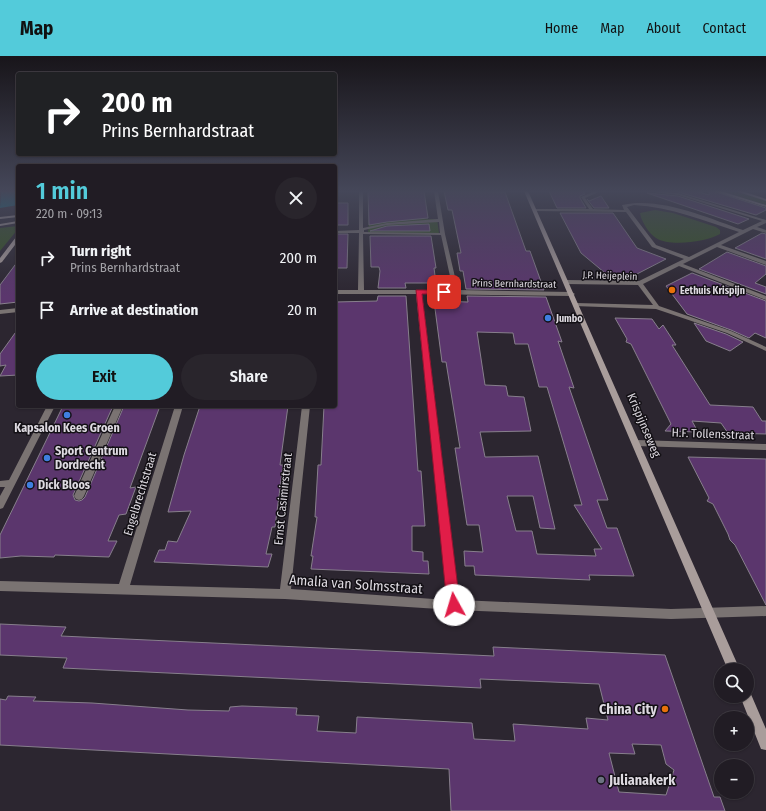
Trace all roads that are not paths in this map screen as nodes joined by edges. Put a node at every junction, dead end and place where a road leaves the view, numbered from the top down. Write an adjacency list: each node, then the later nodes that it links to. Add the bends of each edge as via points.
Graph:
1 (362, 226): 8 (street)
2 (378, 226): 8 (street)
3 (442, 226): 12 (street)
4 (541, 226): 19 (street, Krispijnseweg)
5 (639, 226): 15 (street, via 654,246)
6 (725, 226): 10 (street)
7 (752, 227): 10 (street); 11 (street)
8 (362, 231): 9 (street); 12 (street); 22 (street)
9 (337, 232)
10 (743, 232): 14 (street)
11 (766, 232)
12 (443, 234): 24 (street)
13 (16, 241): 16 (street)
14 (717, 245): 15 (street); 17 (street)
15 (689, 259): 18 (street)
16 (0, 261)
17 (766, 263)
18 (679, 264): 20 (street); 26 (street)
19 (566, 282): 20 (street, J.P. Heijeplein); 25 (street, Krispijnseweg)
20 (640, 283): 28 (street, J.P. Heijeplein)
21 (337, 292): 22 (street, Prins Bernhardstraat)
22 (361, 292): 23 (street, Prins Bernhardstraat)
23 (419, 292): 24 (street, Prins Bernhardstraat); 45 (street)
24 (456, 292): 25 (street, Prins Bernhardstraat)
25 (572, 294): 27 (street, Krispijnseweg)
26 (766, 298)
27 (576, 305): 28 (street); 36 (street, Krispijnseweg)
28 (657, 307): 31 (street, via 729,332)
29 (16, 310): 30 (street)
30 (0, 312)
31 (766, 349)
32 (50, 408): 38 (street)
33 (118, 408): 40 (street)
34 (178, 408): 43 (street, Engelbrechtstraat)
35 (306, 408): 44 (street, Ernst Casimirstraat)
36 (636, 443): 37 (street, H.F. Tollensstraat); 47 (street, Krispijnseweg)
37 (766, 448)
38 (11, 483): 39 (street); 41 (street)
39 (0, 484)
40 (80, 496)
41 (0, 505)
42 (0, 586): 43 (street, Amalia van Solmsstraat)
43 (123, 590): 44 (street, Amalia van Solmsstraat)
44 (285, 594): 45 (street, Amalia van Solmsstraat)
45 (454, 605): 47 (street, Amalia van Solmsstraat, via 671,614)
46 (766, 611): 47 (street, Amalia van Solmsstraat)
47 (710, 612): 48 (street, Krispijnseweg)
48 (731, 663)
49 (749, 703): 50 (street)
50 (766, 744)

